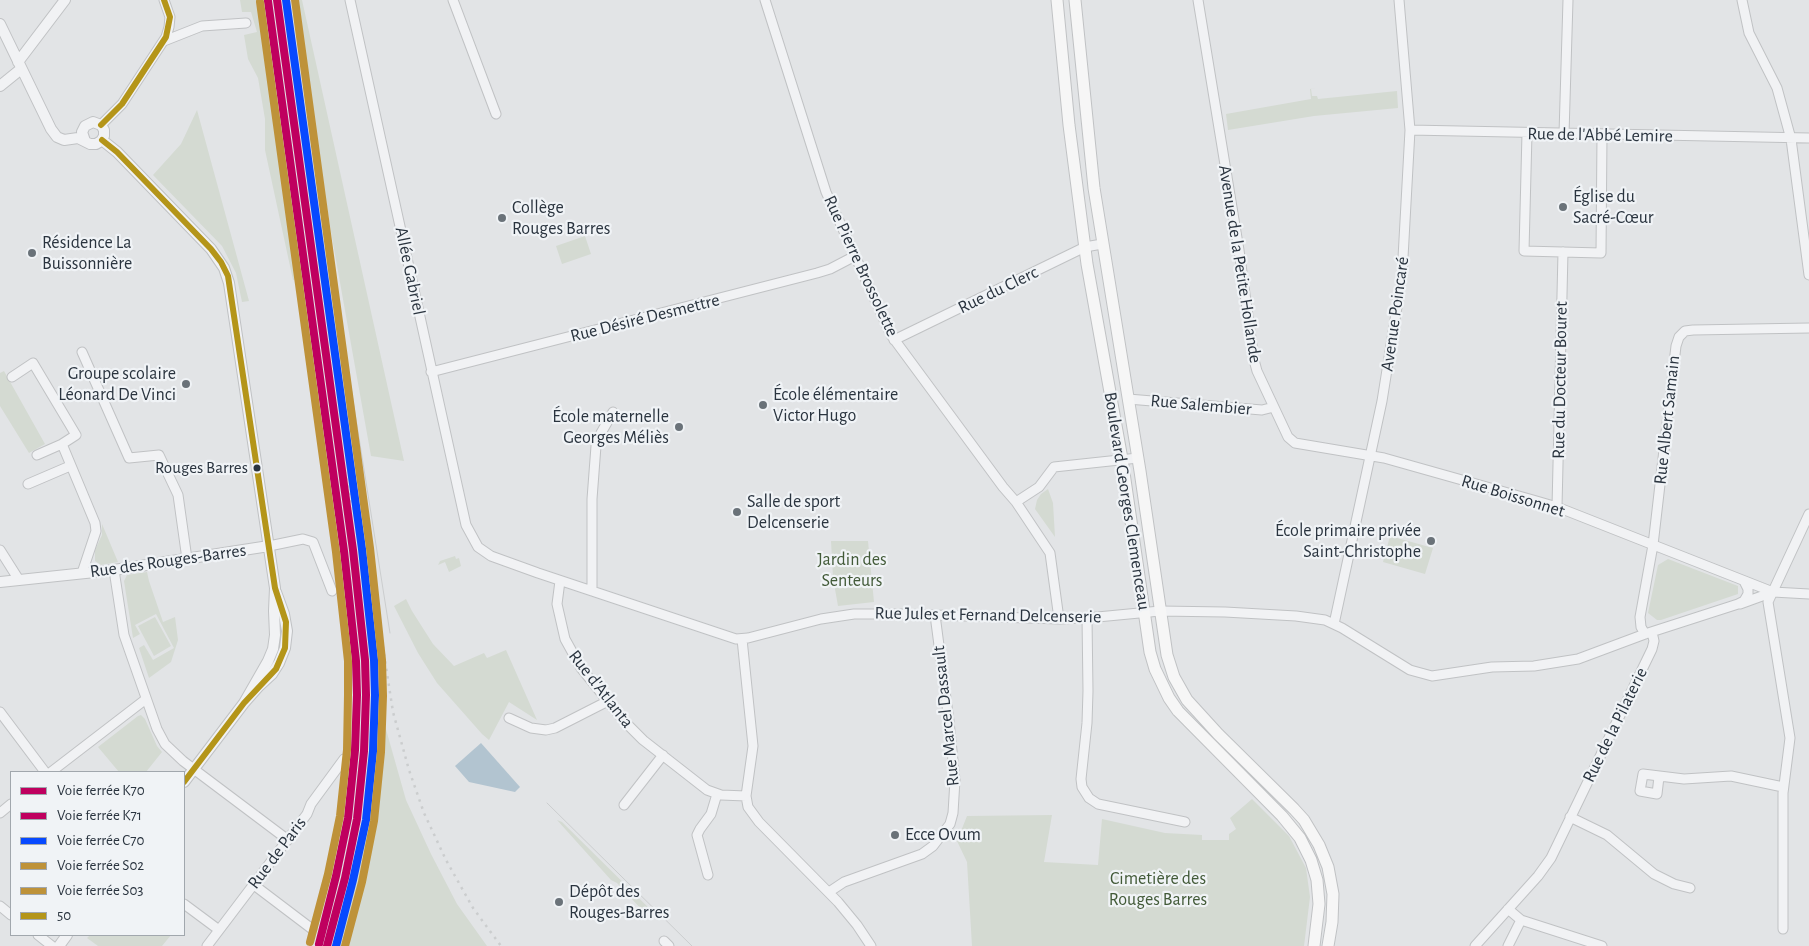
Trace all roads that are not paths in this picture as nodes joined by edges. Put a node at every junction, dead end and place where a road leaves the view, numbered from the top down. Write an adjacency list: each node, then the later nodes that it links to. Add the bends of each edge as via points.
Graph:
1 (65, 0): 15 (street)
2 (164, 0): 14 (street, via 170,22)
3 (350, 0): 37 (street, Allée Gabriel)
4 (453, 0): 17 (street)
5 (764, 0): 32 (street, Rue Pierre Brossolette, via 826,192)
6 (1057, 0): 30 (main road, Boulevard Georges Clemenceau)
7 (1075, 0): 29 (main road, Boulevard Georges Clemenceau, via 1084,107)
8 (1198, 0): 40 (street, Avenue de la Petite Hollande, via 1254,360)
9 (1399, 0): 21 (street, Avenue Poincaré)
10 (1568, 0): 23 (street)
11 (1742, 0): 26 (street, via 1749,33 1775,84)
12 (246, 23): 14 (street, via 202,26)
13 (0, 24): 15 (street)
14 (164, 41): 20 (street, via 122,104)
15 (19, 65): 16 (street); 18 (street)
16 (0, 86)
17 (496, 114)
18 (46, 120): 19 (street, via 62,133 74,132); 28 (street, via 60,139)
19 (85, 126): 20 (street, via 93,122); 28 (street, via 82,134)
20 (101, 126): 27 (street, via 104,132)
21 (1410, 130): 22 (street, Rue de l'Abbé Lemire); 44 (street, Avenue Poincaré, via 1402,276)
22 (1527, 133): 23 (street, Rue de l'Abbé Lemire); 31 (street, via 1524,252)
23 (1564, 134): 24 (street, Rue de l'Abbé Lemire)
24 (1602, 134): 26 (street, Rue de l'Abbé Lemire); 31 (street, via 1601,253)
25 (1809, 138): 26 (street, Rue de l'Abbé Lemire)
26 (1791, 139): 33 (street)
27 (102, 140): 28 (street, via 94,144); 53 (street, via 211,249 228,276)
28 (85, 141)
29 (1102, 244): 30 (street, Rue du Clerc); 39 (main road, Boulevard Georges Clemenceau)
30 (1084, 247): 35 (street, Rue du Clerc); 46 (main road, Boulevard Georges Clemenceau)
31 (1563, 252): 50 (street, Rue du Docteur Bouret)
32 (855, 256): 35 (street, Rue Pierre Brossolette); 37 (street, Rue Désiré Desmettre, via 818,273)
33 (1809, 275)
34 (1809, 328): 54 (street, Rue Albert Samain, via 1693,330 1685,331 1679,337)
35 (894, 340): 49 (street, Rue Pierre Brossolette)
36 (82, 352): 56 (street, via 129,458 159,455 178,495)
37 (431, 372): 52 (street, Allée Gabriel, via 466,525)
38 (12, 377): 42 (street, via 34,363 76,435)
39 (1128, 399): 40 (street, Rue Salembier, via 1262,410); 45 (main road, Boulevard Georges Clemenceau)
40 (1274, 408): 44 (street, Avenue de la Petite Hollande, via 1288,437 1295,443)
41 (613, 412): 64 (street, via 596,446 592,499)
42 (62, 444): 43 (street); 47 (street)
43 (37, 455)
44 (1370, 455): 50 (street, Rue Boissonnet); 73 (street, Avenue Poincaré)
45 (1138, 458): 46 (street); 68 (main road, Boulevard Georges Clemenceau)
46 (1122, 459): 49 (street, via 1054,467 1039,487); 69 (main road, Boulevard Georges Clemenceau)
47 (70, 466): 48 (street); 58 (street, via 96,531)
48 (28, 484)
49 (1016, 502): 72 (street, Rue Pierre Brossolette, via 1050,553)
50 (1557, 507): 54 (street, Rue Boissonnet)
51 (1809, 514): 65 (street)
52 (474, 541): 60 (street, Rue Jules et Fernand Delcenserie, via 491,556)
53 (269, 546): 56 (street, Rue des Rouges-Barres); 63 (street, Rue des Rouges-Barres, via 303,539 313,542); 82 (street, via 275,588 273,649 244,703)
54 (1653, 546): 61 (street, Rue Boissonnet); 74 (street, Rue de la Pilaterie, via 1640,617 1641,626)
55 (0, 550): 59 (street)
56 (187, 559): 57 (street, Rue des Rouges-Barres)
57 (114, 570): 58 (street, Rue des Rouges-Barres); 76 (street, via 124,635)
58 (82, 573): 59 (street, Rue des Rouges-Barres)
59 (19, 580): 62 (street, Rue des Rouges-Barres)
60 (560, 581): 64 (street, Rue Jules et Fernand Delcenserie); 77 (street, Rue d'Atlanta, via 557,604 565,639 581,668)
61 (1744, 581): 65 (street, Rue Boissonnet); 67 (street, via 1748,594)
62 (0, 582)
63 (332, 591)
64 (592, 591): 75 (street, Rue Jules et Fernand Delcenserie, via 726,636)
65 (1773, 592): 66 (street); 67 (street, Rue Jules et Fernand Delcenserie); 87 (street, via 1768,602 1790,738)
66 (1809, 594)
67 (1738, 604): 74 (street, Rue Jules et Fernand Delcenserie)
68 (1160, 611): 69 (street, Rue Jules et Fernand Delcenserie); 73 (street, Rue Jules et Fernand Delcenserie, via 1296,616); 110 (main road, Boulevard Georges Clemenceau, via 1170,667 1187,700 1294,809 1319,845 1328,867 1333,894)
69 (1144, 612): 71 (street, Rue Jules et Fernand Delcenserie); 109 (main road, Boulevard Georges Clemenceau, via 1155,669 1169,698 1188,723 1282,816 1306,849 1318,889)
70 (934, 615): 72 (street, Rue Jules et Fernand Delcenserie); 75 (street, Rue Jules et Fernand Delcenserie, via 854,614); 97 (street, Rue Marcel Dassault, via 955,780 950,824 933,846 922,854 844,882)
71 (1087, 618): 72 (street, Rue Jules et Fernand Delcenserie); 92 (street, via 1088,691 1082,787 1098,804)
72 (1059, 619)
73 (1334, 624): 74 (street, Rue Jules et Fernand Delcenserie, via 1416,673 1432,676 1572,660)
74 (1648, 633): 91 (street, Rue de la Pilaterie, via 1654,641 1652,649)
75 (742, 638): 89 (street, via 753,746)
76 (146, 698): 82 (street, via 165,744); 84 (street)
77 (608, 701): 79 (street, via 546,730 530,728); 80 (street, Rue d'Atlanta, via 635,733)
78 (0, 712): 83 (street)
79 (509, 718)
80 (663, 755): 88 (street, Rue d'Atlanta, via 702,786); 90 (street)
81 (344, 759): 93 (street, Rue de Paris)
82 (194, 769): 86 (street); 93 (street)
83 (44, 771)
84 (52, 771)
85 (1660, 777): 87 (street, via 1731,776)
86 (185, 781)
87 (1783, 787): 102 (street)
88 (718, 794): 89 (street, Rue d'Atlanta); 94 (street, via 711,814 697,835)
89 (746, 796): 97 (street, via 754,817)
90 (624, 805)
91 (1570, 818): 96 (street, via 1608,835 1654,874); 99 (street, Rue de la Pilaterie, via 1547,864)
92 (1186, 822)
93 (288, 840): 95 (street, Rue de Paris)
94 (708, 875)
95 (254, 885): 101 (street); 103 (street, Rue de Paris)
96 (1690, 888)
97 (829, 892): 108 (street)
98 (185, 905): 103 (street)
99 (1508, 909): 100 (street); 111 (street, Rue de la Pilaterie)
100 (1521, 920): 105 (street); 112 (street)
101 (312, 929)
102 (1783, 929)
103 (219, 930): 107 (street, Rue de Paris)
104 (39, 936): 106 (street)
105 (1598, 945)
106 (52, 946)
107 (207, 946)
108 (871, 946)
109 (1314, 946)
110 (1328, 946)
111 (1475, 946)
112 (1508, 946)

